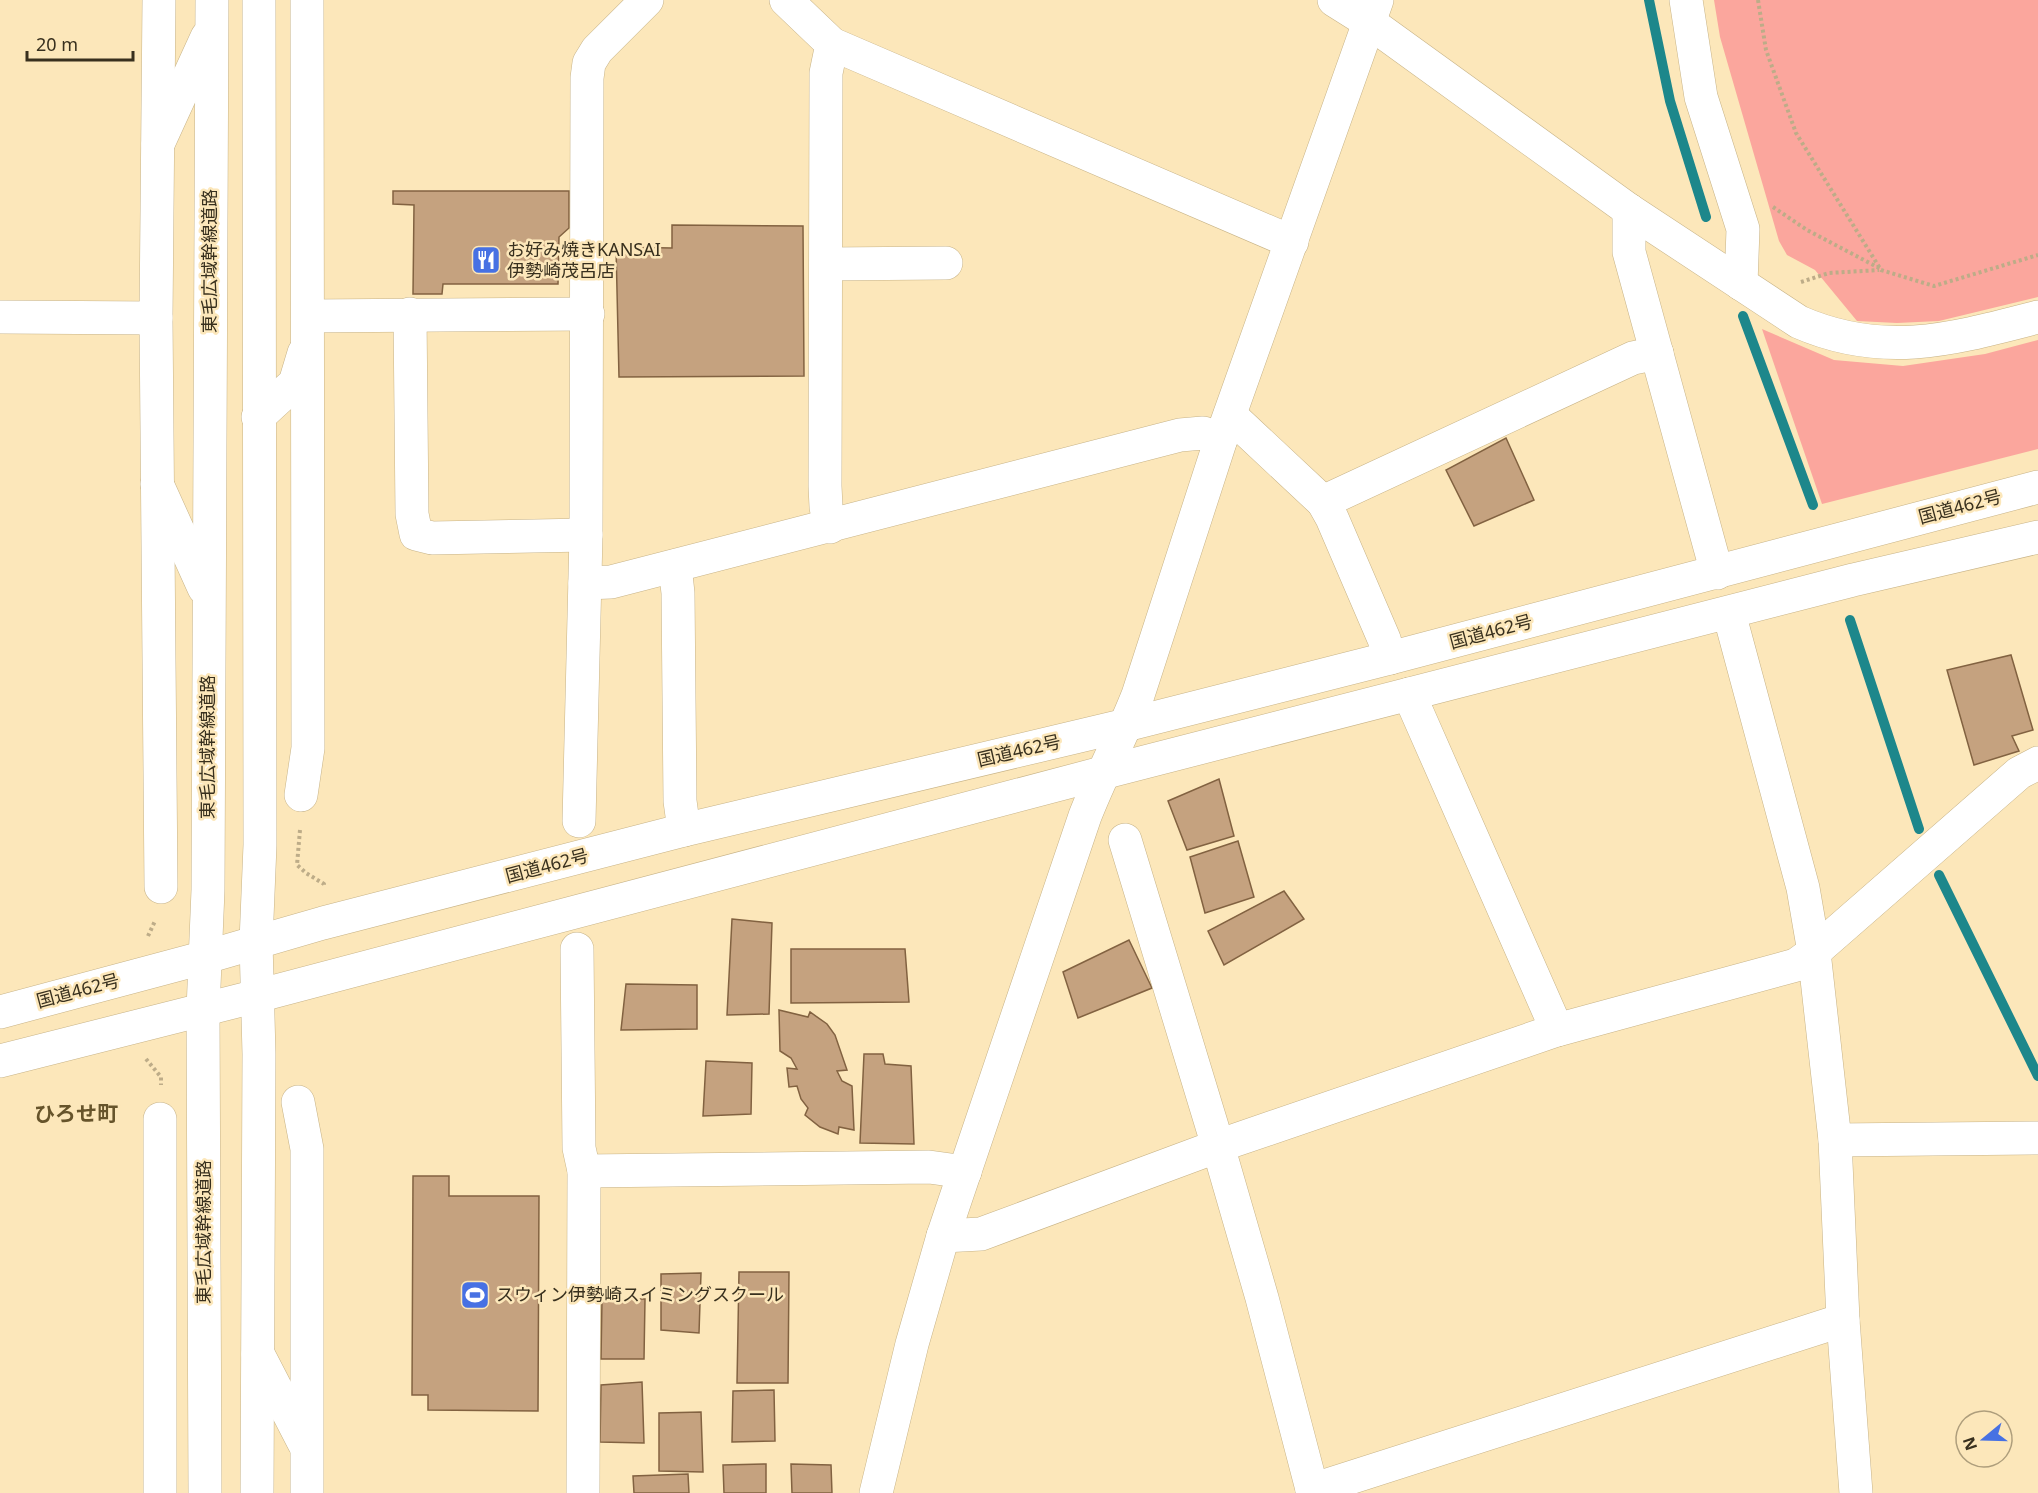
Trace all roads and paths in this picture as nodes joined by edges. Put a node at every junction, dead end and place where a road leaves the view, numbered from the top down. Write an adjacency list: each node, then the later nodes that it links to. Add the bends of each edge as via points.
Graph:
1 (159, 0): 12 (main road)
2 (259, 0): 29 (main road)
3 (308, 0): 27 (main road)
4 (647, 0): 23 (main road, via 589,63)
5 (786, 0): 11 (main road)
6 (1334, 0): 9 (main road)
7 (1686, 0): 20 (main road, via 1701,97 1743,229)
8 (1758, 0): 19 (path, via 1766,50 1796,133)
9 (1373, 11): 14 (main road); 15 (main road)
10 (212, 13): 12 (main road); 40 (main road, 東毛広域幹線道路)
11 (832, 44): 15 (main road); 18 (main road, via 826,73)
12 (158, 144): 26 (main road)
13 (1764, 204): 19 (path)
14 (1629, 210): 20 (main road); 28 (main road, via 1629,252)
15 (1292, 242): 30 (main road)
16 (2038, 255): 19 (path, via 1934,286)
17 (946, 262): 18 (main road)
18 (826, 264): 34 (main road, via 825,486)
19 (1881, 270): 21 (path, via 1829,273)
20 (1741, 284): 25 (main road, via 1799,322 1822,333 1850,339 1925,343)
21 (1791, 284)
22 (410, 314): 23 (main road); 27 (main road); 35 (main road, via 412,514 416,534 432,538)
23 (588, 314): 35 (main road)
24 (0, 317): 26 (main road)
25 (2038, 317)
26 (156, 318): 31 (main road)
27 (308, 326): 29 (main road, via 295,383); 47 (main road, via 308,748)
28 (1656, 353): 33 (main road, via 1633,358); 38 (main road)
29 (258, 417): 52 (main road, via 260,845)
30 (1225, 427): 33 (main road); 34 (main road, via 1180,435); 44 (main road)
31 (157, 484): 40 (main road); 51 (main road)
32 (2038, 487): 38 (main road, 国道462号)
33 (1323, 502): 42 (main road)
34 (830, 527): 37 (main road)
35 (586, 535): 39 (main road)
36 (2038, 537): 41 (main road, via 1853,579)
37 (675, 566): 39 (main road, via 611,582); 49 (main road, via 680,801)
38 (1717, 573): 42 (main road, 国道462号)
39 (585, 583): 48 (main road)
40 (208, 598): 55 (main road, 東毛広域幹線道路)
41 (1729, 613): 43 (main road); 54 (main road, via 1803,888)
42 (1390, 658): 44 (main road, 国道462号)
43 (1409, 694): 46 (main road); 59 (main road)
44 (1126, 725): 46 (main road); 49 (main road, 国道462号)
45 (2038, 763): 54 (main road, via 2019,773)
46 (1102, 773): 56 (main road); 67 (main road)
47 (301, 795)
48 (579, 821)
49 (684, 830): 52 (main road, 国道462号)
50 (1125, 840): 65 (main road)
51 (161, 887)
52 (256, 942): 55 (main road, 国道462号); 56 (main road)
53 (577, 949): 66 (main road, via 579,1148)
54 (1814, 952): 59 (main road, via 1796,965); 64 (main road)
55 (206, 957): 57 (main road, 東毛広域幹線道路); 58 (main road, 国道462号)
56 (257, 996): 57 (main road); 70 (main road)
57 (202, 1010): 60 (main road); 74 (main road, 東毛広域幹線道路)
58 (0, 1012)
59 (1557, 1030): 65 (main road)
60 (0, 1061)
61 (298, 1102): 71 (main road, via 307,1149)
62 (160, 1119): 73 (main road)
63 (2038, 1138): 64 (main road)
64 (1835, 1140): 69 (main road)
65 (1218, 1146): 68 (main road, via 981,1234); 72 (main road)
66 (584, 1171): 67 (main road, via 929,1167); 77 (main road)
67 (965, 1172): 68 (main road)
68 (944, 1236): 78 (main road, via 912,1344)
69 (1843, 1320): 72 (main road); 79 (main road)
70 (258, 1354): 71 (main road); 75 (main road)
71 (306, 1447): 76 (main road)
72 (1312, 1492)
73 (160, 1493)
74 (205, 1493)
75 (257, 1493)
76 (307, 1493)
77 (583, 1493)
78 (876, 1493)
79 (1856, 1493)

